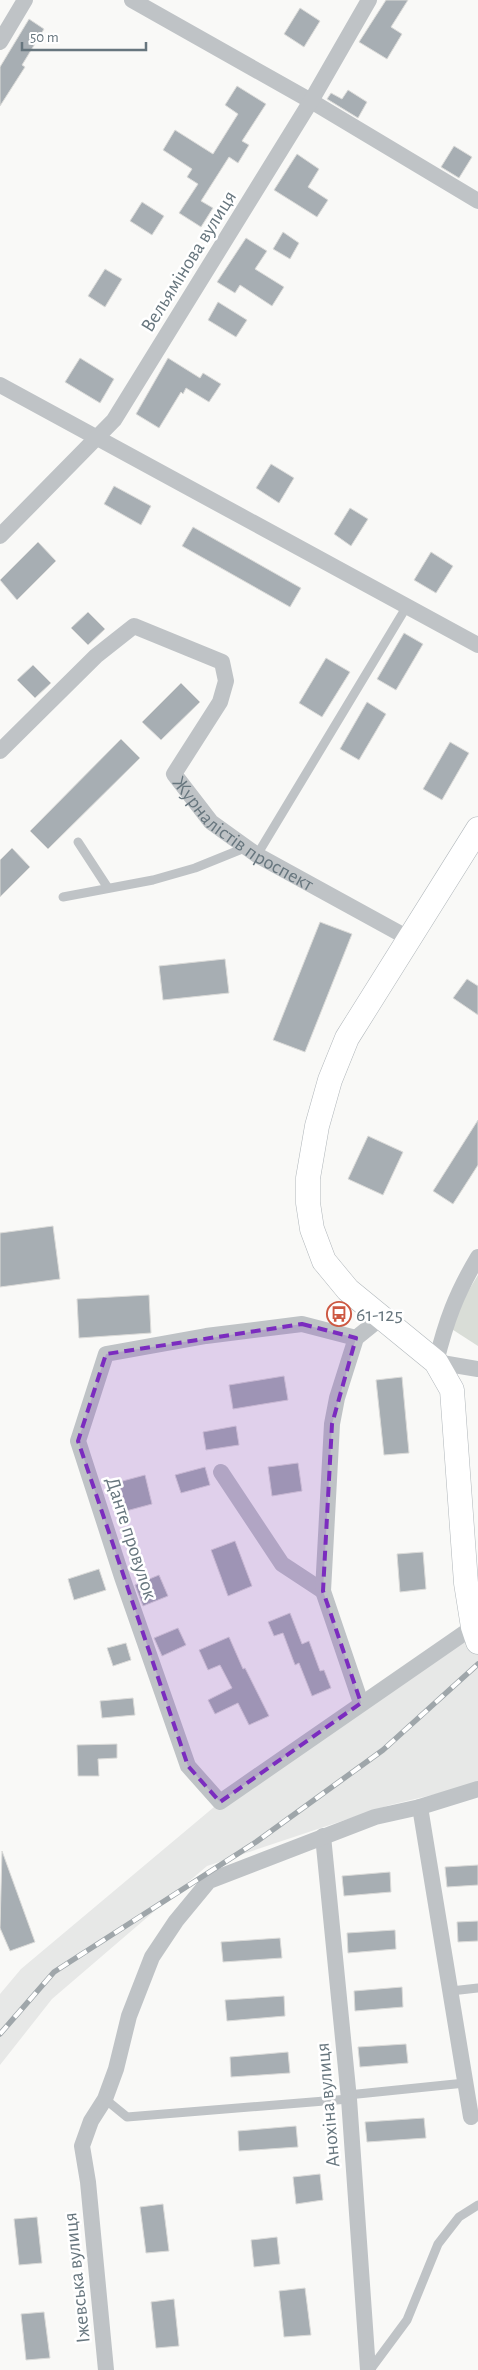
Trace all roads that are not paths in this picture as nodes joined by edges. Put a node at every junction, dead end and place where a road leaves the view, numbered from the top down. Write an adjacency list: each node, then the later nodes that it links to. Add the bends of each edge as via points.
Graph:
1 (25, 0): 4 (street)
2 (132, 0): 5 (street)
3 (369, 0): 5 (street, Вельямінова вулиця)
4 (0, 42)
5 (311, 101): 6 (street); 8 (street, Вельямінова вулиця, via 114,420)
6 (478, 200)
7 (0, 385): 8 (street)
8 (96, 438): 9 (street); 10 (street)
9 (0, 536)
10 (406, 606): 11 (street); 15 (lane)
11 (478, 644)
12 (0, 751): 15 (street, Журналістів проспект, via 96,656 134,626 222,662 226,681 220,702 174,774 210,822)
13 (478, 829): 18 (main road)
14 (78, 842): 16 (lane)
15 (252, 851): 16 (lane, via 152,880); 18 (street, Журналістів проспект)
16 (108, 888): 17 (lane)
17 (63, 897)
18 (410, 939): 20 (main road, via 347,1038 330,1080 317,1126 308,1178 312,1229 324,1261 348,1290)
19 (478, 1258): 22 (street, via 447,1319)
20 (382, 1316): 21 (street); 22 (main road)
21 (356, 1338): 25 (street, via 332,1424); 27 (street, Данте провулок, via 302,1324 206,1336 106,1354 78,1441 188,1766 220,1802)
22 (436, 1362): 23 (street); 26 (main road, via 452,1390 466,1583)
23 (478, 1369)
24 (221, 1472): 25 (street, via 282,1564)
25 (323, 1591): 27 (street)
26 (475, 1635): 27 (street, Данте провулок)
27 (361, 1703)
28 (478, 1789): 29 (street, Іжевська вулиця)
29 (420, 1807): 30 (street, Іжевська вулиця, via 375,1817); 32 (street)
30 (323, 1836): 34 (street, Анохіна вулиця); 35 (street, Іжевська вулиця, via 209,1881 152,1957 129,2016)
31 (478, 1988): 32 (lane)
32 (451, 1991): 33 (street)
33 (464, 2083): 34 (lane); 36 (street)
34 (348, 2097): 35 (lane, via 126,2117); 39 (street, Анохіна вулиця)
35 (105, 2099): 38 (street, Іжевська вулиця, via 91,2121 82,2146)
36 (474, 2121)
37 (478, 2204): 39 (lane, via 459,2217 438,2244 407,2320)
38 (106, 2370)
39 (369, 2370)

